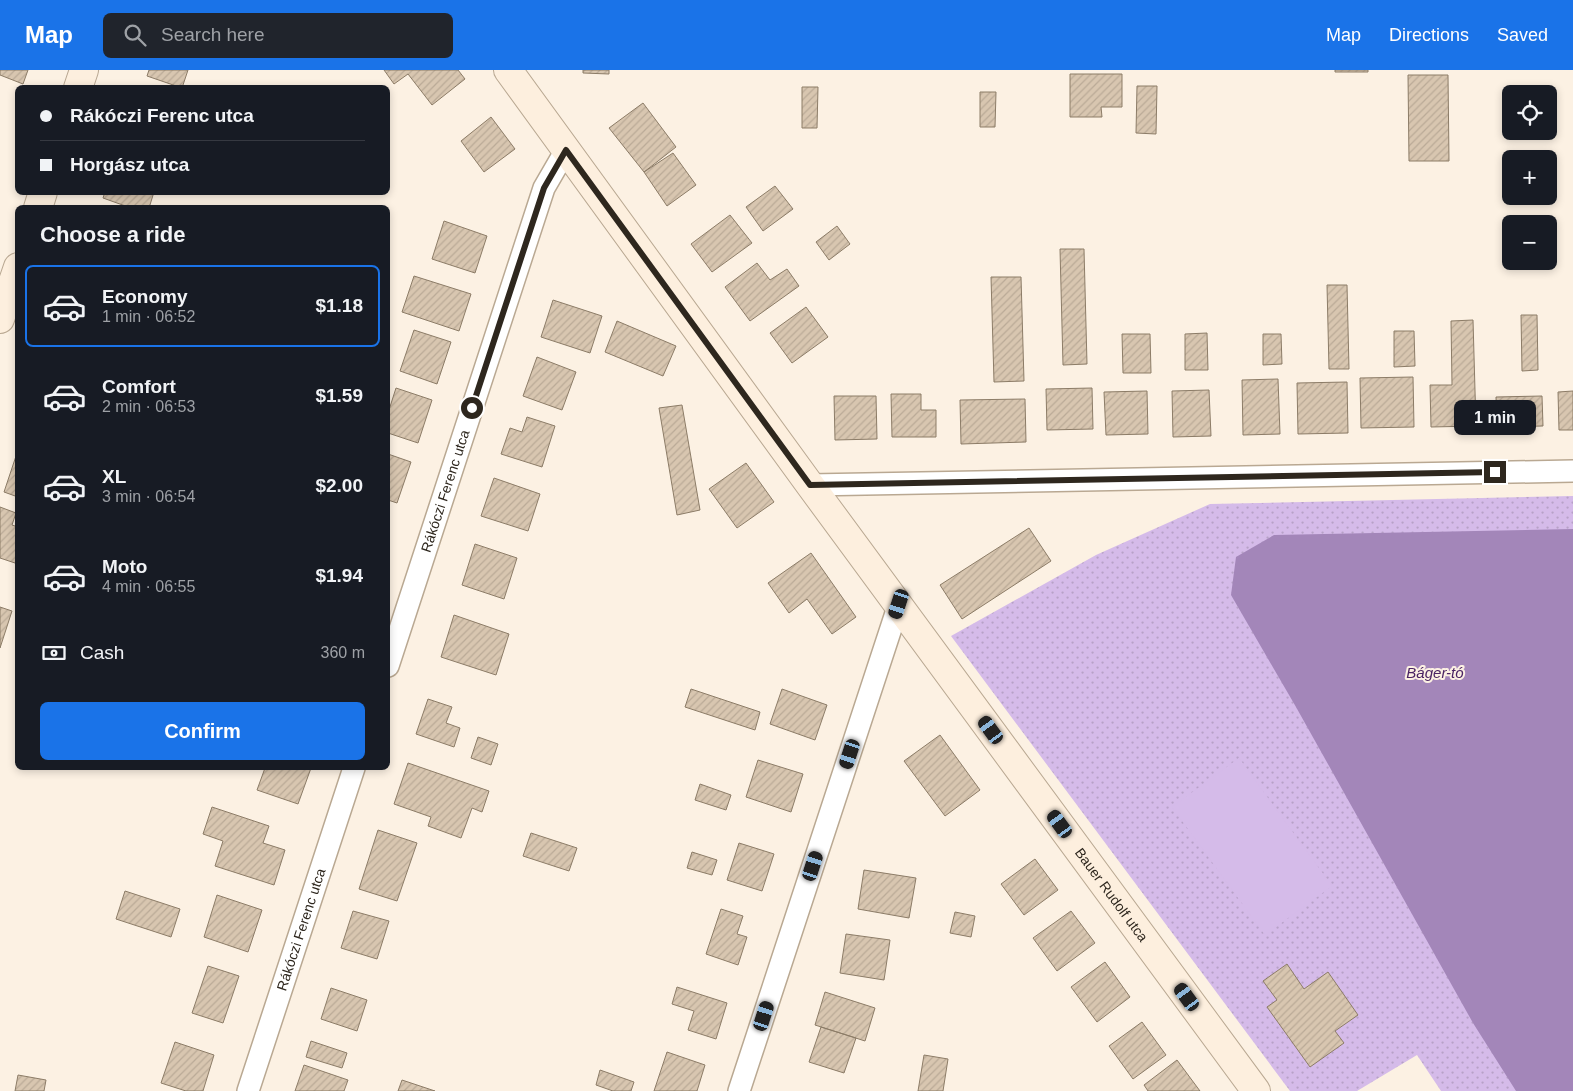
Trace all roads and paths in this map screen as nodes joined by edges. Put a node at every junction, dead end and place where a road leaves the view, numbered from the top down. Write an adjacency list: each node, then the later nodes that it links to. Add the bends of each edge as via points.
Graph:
1 (84, 70): 3 (street)
2 (508, 70): 4 (street, Bauer Rudolf utca)
3 (79, 85)
4 (566, 150): 8 (street, Bauer Rudolf utca); 10 (street, Rákóczi Ferenc utca, via 544,188)
5 (15, 276): 6 (street)
6 (0, 319)
7 (1573, 471): 8 (street)
8 (810, 485): 9 (street, Bauer Rudolf utca)
9 (899, 604): 13 (street); 14 (street, Bauer Rudolf utca)
10 (390, 660)
11 (353, 770): 12 (street, Rákóczi Ferenc utca)
12 (248, 1091)
13 (739, 1091)
14 (1256, 1091)

